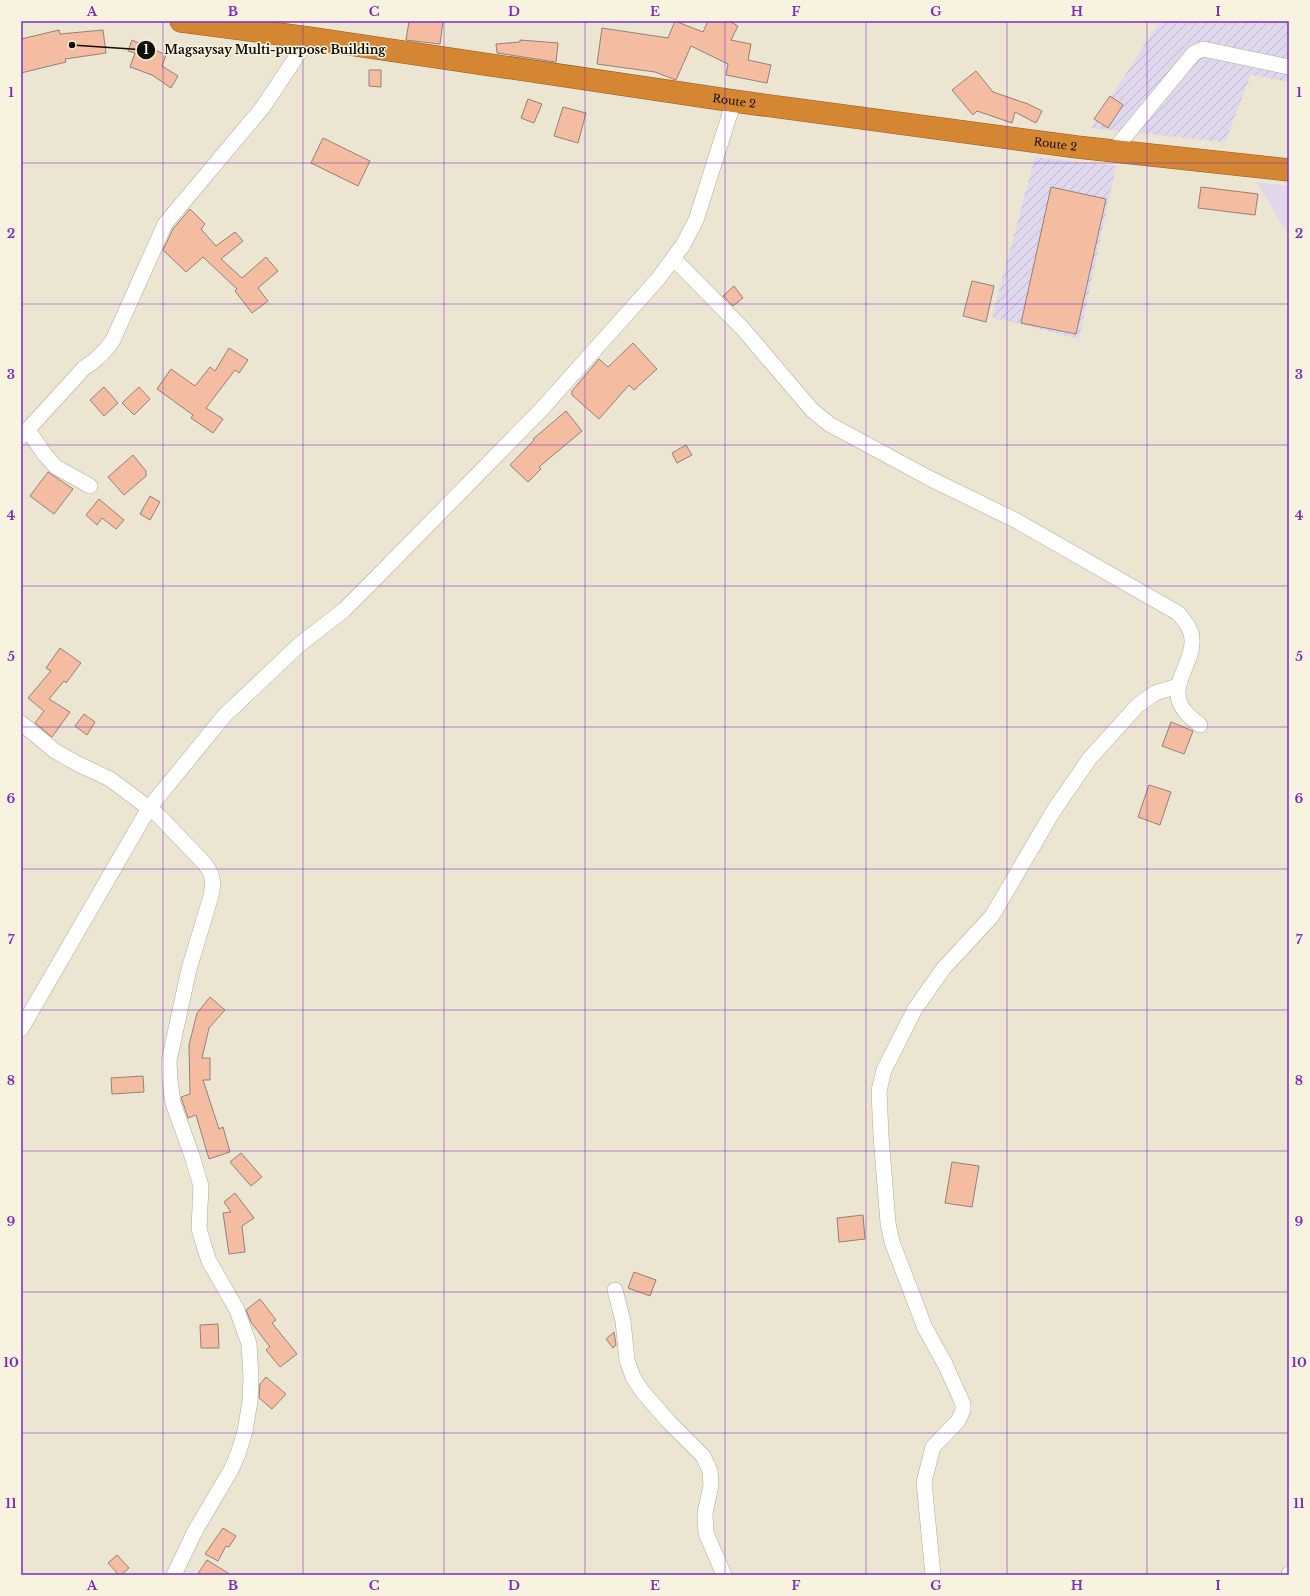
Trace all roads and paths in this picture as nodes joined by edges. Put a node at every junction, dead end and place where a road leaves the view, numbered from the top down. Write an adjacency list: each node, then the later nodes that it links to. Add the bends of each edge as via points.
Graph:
1 (181, 21): 2 (highway, Route 2)
2 (216, 23): 3 (highway, Route 2)
3 (309, 38): 5 (highway, Route 2); 9 (street, via 262,107 165,224 114,340 105,352 84,368)
4 (1289, 66): 6 (street, via 1203,49 1194,53)
5 (734, 101): 6 (highway, Route 2); 8 (street, via 696,220)
6 (1113, 151): 7 (highway, Route 2)
7 (1289, 170)
8 (673, 258): 11 (street, via 743,329 812,410 829,424 928,478 1014,520 1178,612 1191,631 1192,640 1188,661); 14 (street, via 658,279 539,412 344,610 299,645 224,716)
9 (25, 433): 10 (street, via 56,467)
10 (90, 486)
11 (1178, 686): 13 (street, via 1184,710); 19 (street, via 1155,693 1138,706 1090,758 1054,810 992,916 967,941 928,988 884,1070 879,1091 880,1136 892,1242 925,1328 963,1404 958,1422 933,1447 924,1482)
12 (21, 723): 14 (street, via 55,751 110,779)
13 (1200, 725)
14 (149, 808): 15 (street); 17 (street, via 205,864 213,883 189,969 169,1061 170,1081 173,1103 200,1186 199,1229 209,1260 237,1310 249,1344 251,1377 245,1431 238,1454 195,1531)
15 (21, 1029)
16 (615, 1290): 18 (street, via 632,1377 642,1392 703,1456 710,1470 711,1485 705,1513 706,1533)
17 (174, 1575)
18 (724, 1575)
19 (933, 1575)

